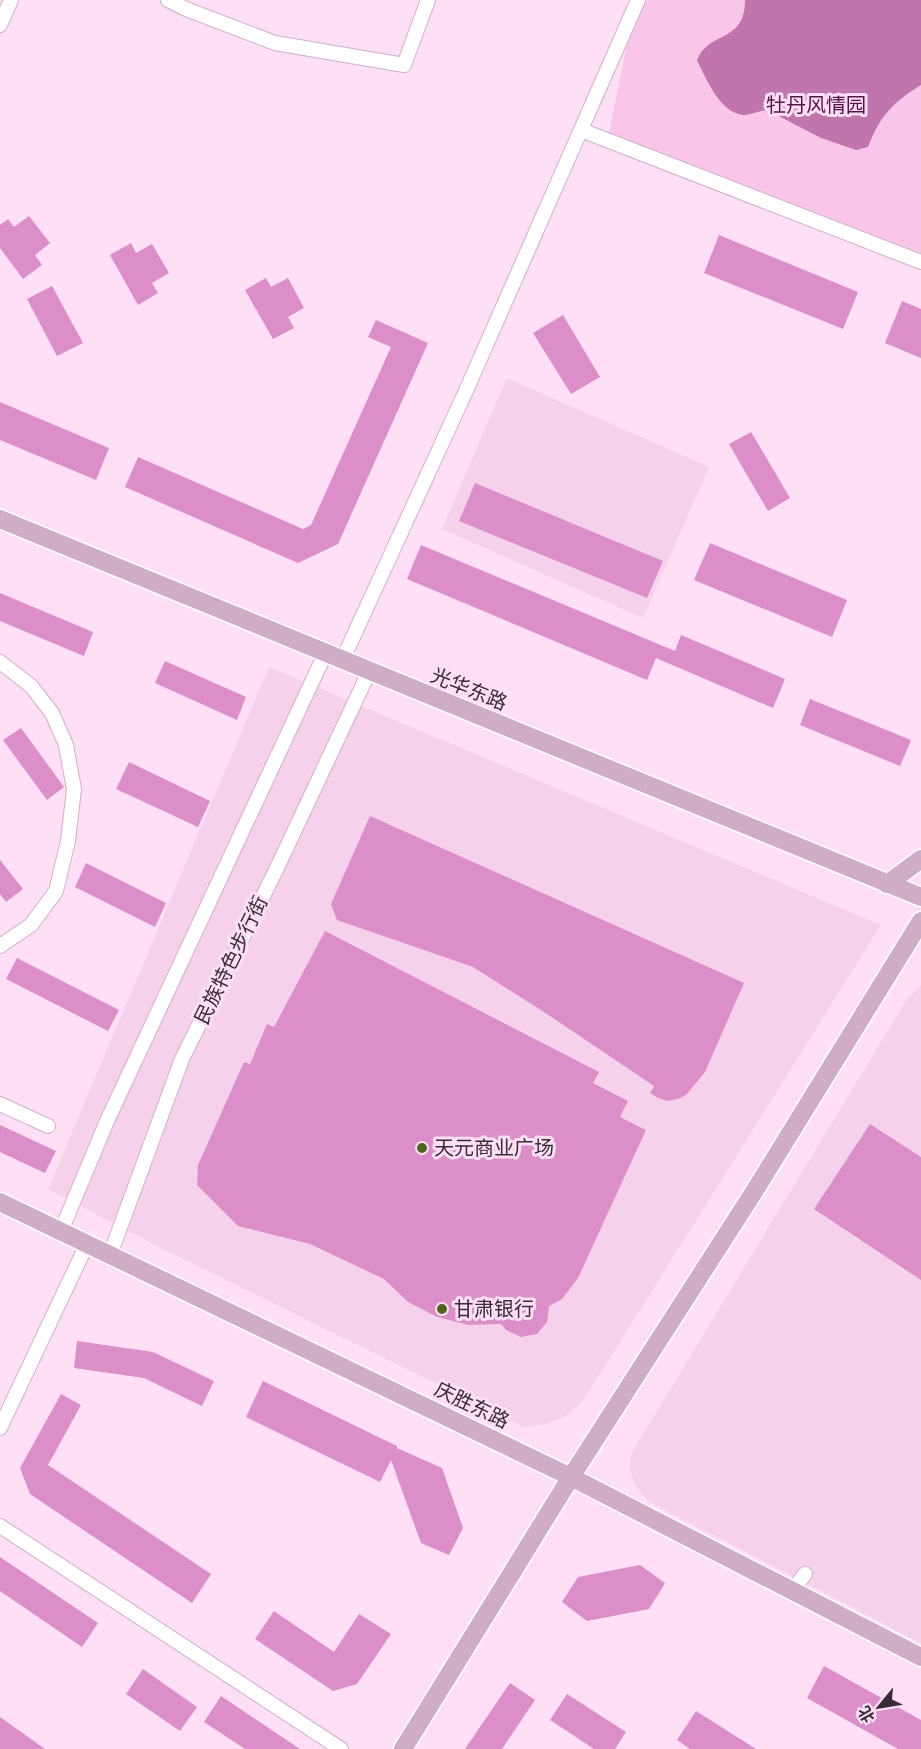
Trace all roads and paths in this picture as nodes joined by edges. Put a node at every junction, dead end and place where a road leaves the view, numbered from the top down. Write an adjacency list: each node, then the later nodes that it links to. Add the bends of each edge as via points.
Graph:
1 (11, 0): 5 (street)
2 (168, 0): 3 (street, via 275,43 404,65)
3 (428, 0)
4 (638, 0): 6 (street)
5 (0, 25)
6 (580, 130): 7 (street); 10 (street)
7 (921, 262)
8 (0, 519): 9 (main road, 光华东路)
9 (325, 654): 10 (main road, 光华东路); 21 (street, via 107,1121)
10 (342, 661): 12 (main road, 光华东路)
11 (0, 662): 17 (street, via 31,686 52,713 66,745 74,789 68,841 56,891 31,925)
12 (369, 672): 14 (main road, 光华东路); 23 (street, 民族特色步行街, via 182,1059)
13 (921, 859): 14 (main road)
14 (887, 884): 15 (main road, 光华东路)
15 (921, 897)
16 (921, 921): 25 (main road)
17 (0, 946)
18 (0, 1104): 19 (street)
19 (48, 1126)
20 (0, 1202): 21 (main road, 庆胜东路)
21 (61, 1231): 22 (main road, 庆胜东路)
22 (87, 1244): 23 (main road, 庆胜东路); 24 (street)
23 (110, 1255): 25 (main road, 庆胜东路)
24 (0, 1428)
25 (571, 1477): 28 (main road, 庆胜东路); 31 (main road)
26 (0, 1526): 30 (street)
27 (805, 1574): 28 (street)
28 (792, 1591): 29 (main road, 庆胜东路)
29 (921, 1657)
30 (341, 1749)
31 (403, 1749)

